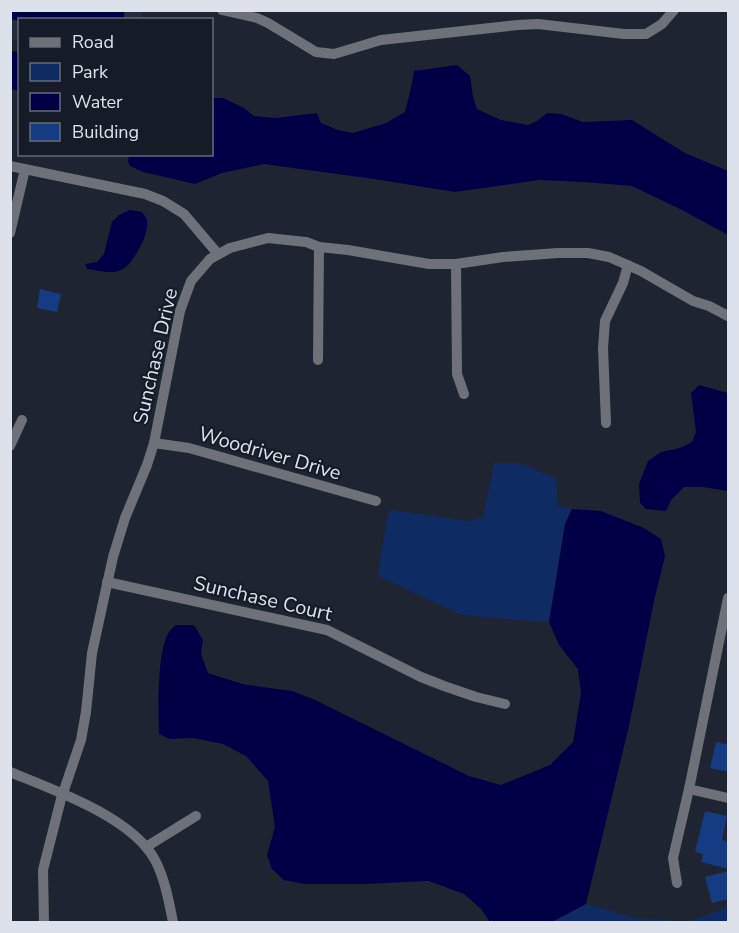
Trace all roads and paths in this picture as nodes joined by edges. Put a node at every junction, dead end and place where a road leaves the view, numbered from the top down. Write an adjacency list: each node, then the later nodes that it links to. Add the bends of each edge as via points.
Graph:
1 (222, 10): 2 (street, via 263,21 316,52 334,54 381,40 518,25 646,34)
2 (674, 10)
3 (10, 166): 4 (street)
4 (25, 169): 5 (street); 7 (street, via 163,201 184,214)
5 (10, 233)
6 (319, 247): 7 (street, Sunchase Drive, via 268,238); 8 (street, Sunchase Drive, via 429,264); 11 (street)
7 (218, 254): 15 (street, Sunchase Drive, via 191,281 180,311)
8 (456, 264): 9 (street, Sunchase Drive, via 503,257 588,253); 12 (street, via 457,374)
9 (628, 265): 10 (street, Sunchase Drive, via 693,302); 14 (street, via 605,321)
10 (729, 316)
11 (318, 360)
12 (464, 394)
13 (22, 420): 16 (street)
14 (606, 423)
15 (154, 443): 17 (street, Woodriver Drive, via 189,448); 18 (street, Sunchase Drive, via 125,518)
16 (10, 447)
17 (376, 501)
18 (107, 582): 20 (street, Sunchase Court, via 327,630 429,680); 23 (street, Sunchase Drive, via 92,653 81,740)
19 (729, 598): 22 (street)
20 (505, 704)
21 (10, 772): 23 (street)
22 (689, 789): 24 (street); 27 (street, via 673,858)
23 (63, 794): 26 (street, via 117,823); 28 (street, Sunchase Drive, via 43,870)
24 (729, 798)
25 (196, 816): 26 (street)
26 (146, 847): 29 (street, via 164,882)
27 (677, 883)
28 (44, 922)
29 (173, 922)

